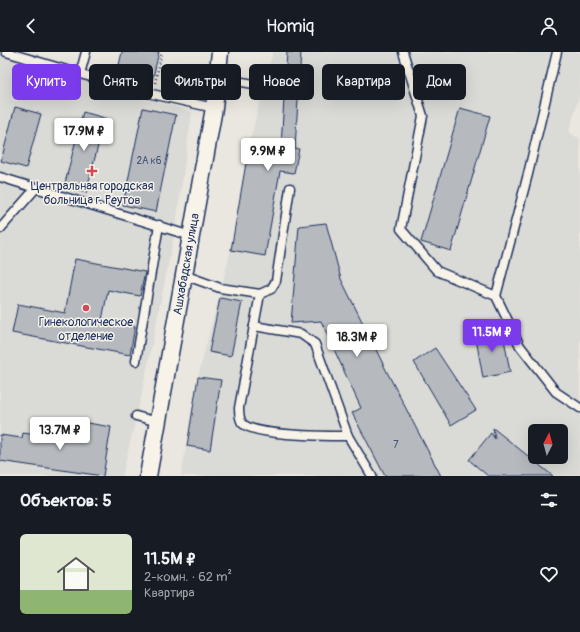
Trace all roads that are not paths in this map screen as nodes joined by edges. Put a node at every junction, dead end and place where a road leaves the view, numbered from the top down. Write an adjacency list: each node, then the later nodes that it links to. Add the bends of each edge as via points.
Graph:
1 (6, 52): 6 (lane)
2 (86, 52): 8 (lane)
3 (220, 52): 7 (street, Ашхабадская улица)
4 (403, 52): 20 (lane, via 424,116 401,229 437,271)
5 (557, 52): 20 (lane)
6 (46, 64)
7 (219, 64)
8 (81, 70)
9 (81, 74): 11 (lane)
10 (215, 100): 11 (street, Ашхабадская улица)
11 (214, 108): 17 (street, Ашхабадская улица)
12 (0, 177): 13 (lane)
13 (36, 188): 15 (lane); 16 (lane)
14 (290, 188): 19 (lane, via 276,281 271,289)
15 (159, 226): 17 (lane); 22 (lane)
16 (0, 229)
17 (191, 236): 18 (street, Ашхабадская улица)
18 (184, 275): 19 (lane, via 220,288); 25 (street, Ашхабадская улица)
19 (260, 294): 21 (lane)
20 (496, 296): 23 (lane, via 520,346 556,392)
21 (254, 326): 26 (lane, via 301,334 315,344); 26 (lane, via 239,408 242,423 251,429)
22 (136, 361)
23 (580, 408)
24 (136, 416): 25 (lane)
25 (158, 422): 27 (street, Ашхабадская улица)
26 (348, 436): 28 (lane)
27 (148, 476)
28 (372, 476)

